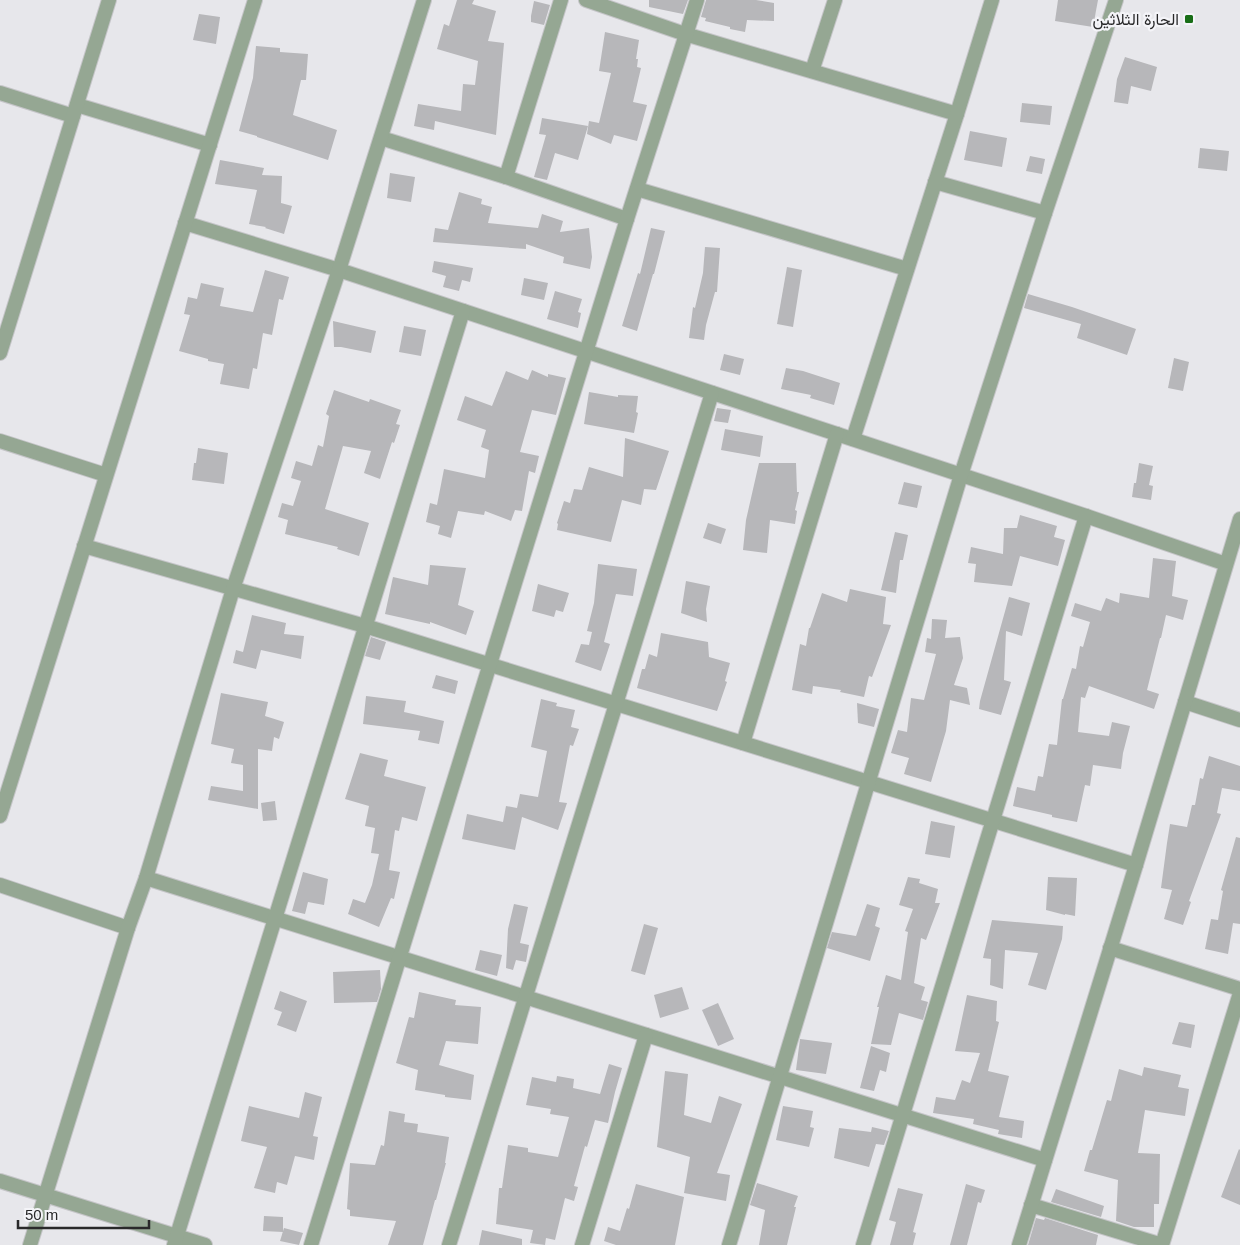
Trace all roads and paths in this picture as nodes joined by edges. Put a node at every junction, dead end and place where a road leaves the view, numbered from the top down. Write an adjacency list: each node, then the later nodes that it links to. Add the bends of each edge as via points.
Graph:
1 (109, 0): 13 (street)
2 (255, 0): 16 (street)
3 (424, 0): 15 (street)
4 (561, 0): 17 (street)
5 (586, 0): 10 (street)
6 (697, 0): 10 (street)
7 (835, 0): 11 (street)
8 (992, 0): 14 (street)
9 (1116, 0): 20 (street)
10 (685, 34): 11 (street); 19 (street)
11 (812, 71): 14 (street)
12 (0, 93): 13 (street)
13 (75, 110): 16 (street); 27 (street)
14 (958, 114): 18 (street)
15 (381, 138): 17 (street); 24 (street)
16 (210, 145): 22 (street)
17 (506, 176): 21 (street)
18 (935, 182): 20 (street); 23 (street)
19 (637, 189): 21 (street); 23 (street)
20 (1045, 213): 33 (street)
21 (627, 219): 26 (street)
22 (185, 223): 24 (street); 32 (street)
23 (907, 269): 30 (street)
24 (339, 270): 25 (street); 38 (street)
25 (463, 310): 26 (street); 39 (street)
26 (587, 352): 28 (street); 40 (street)
27 (0, 354)
28 (712, 392): 29 (street); 42 (street)
29 (837, 434): 30 (street); 44 (street)
30 (853, 439): 33 (street)
31 (0, 441): 32 (street)
32 (106, 475): 36 (street)
33 (961, 475): 34 (street); 45 (street)
34 (1086, 516): 37 (street); 48 (street)
35 (1240, 519): 37 (street)
36 (84, 546): 38 (street); 46 (street)
37 (1226, 564): 41 (street)
38 (233, 589): 39 (street); 50 (street)
39 (365, 626): 40 (street); 52 (street)
40 (490, 665): 42 (street); 55 (street)
41 (1185, 702): 43 (street); 49 (street)
42 (616, 704): 44 (street); 58 (street)
43 (1240, 720)
44 (743, 743): 45 (street)
45 (869, 782): 48 (street); 60 (street)
46 (2, 802): 47 (street)
47 (0, 816)
48 (992, 820): 49 (street); 61 (street)
49 (1136, 865): 54 (street)
50 (146, 878): 52 (street); 53 (street)
51 (0, 885): 53 (street)
52 (275, 918): 55 (street); 66 (street)
53 (128, 928): 64 (street)
54 (1110, 948): 56 (street); 62 (street)
55 (400, 958): 58 (street); 69 (street)
56 (1240, 989)
57 (1240, 993): 65 (street, via 1162,1245)
58 (525, 997): 59 (street); 70 (street)
59 (646, 1035): 60 (street); 71 (street)
60 (780, 1077): 61 (street); 72 (street)
61 (902, 1116): 62 (street); 73 (street)
62 (1045, 1160): 65 (street)
63 (0, 1181): 64 (street)
64 (46, 1196): 66 (street); 67 (street)
65 (1031, 1205): 74 (street)
66 (175, 1241): 68 (street)
67 (30, 1245)
68 (205, 1245)
69 (311, 1245)
70 (449, 1245)
71 (582, 1245)
72 (729, 1245)
73 (863, 1245)
74 (1019, 1245)

